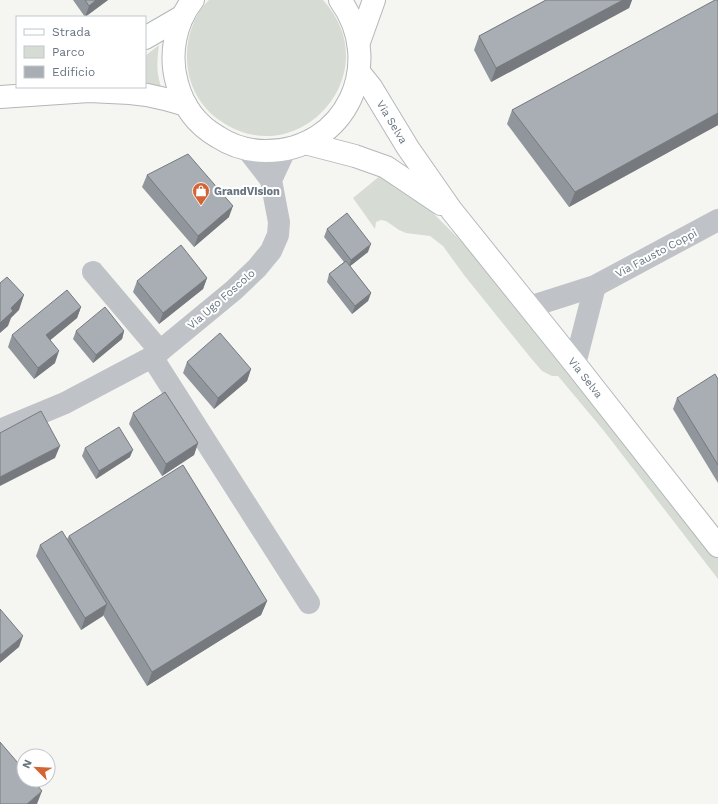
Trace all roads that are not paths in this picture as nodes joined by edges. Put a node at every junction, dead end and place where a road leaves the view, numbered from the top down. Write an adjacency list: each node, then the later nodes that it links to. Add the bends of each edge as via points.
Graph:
1 (340, 0): 5 (main road, via 352,20)
2 (374, 0): 5 (main road)
3 (188, 8): 4 (main road); 10 (main road, via 177,30 173,61 179,91)
4 (146, 37)
5 (359, 42): 6 (main road)
6 (359, 72): 11 (main road, via 352,97 337,120 322,133); 14 (main road, Via Selva)
7 (16, 87): 8 (main road)
8 (0, 93)
9 (0, 97): 10 (main road, via 89,91 147,95)
10 (186, 105): 12 (main road, via 193,116 212,134)
11 (295, 146): 12 (main road, via 260,151); 13 (street); 14 (main road, Via Selva, via 355,156 386,167)
12 (247, 149): 13 (street)
13 (271, 180): 19 (street, Via Ugo Foscolo, via 279,222 278,235 271,251 234,290)
14 (452, 212): 18 (main road, Via Selva)
15 (718, 220): 17 (street, Via Fausto Coppi)
16 (93, 272): 19 (street)
17 (595, 286): 18 (street, Via Fausto Coppi); 20 (street)
18 (529, 307): 20 (main road, Via Selva)
19 (156, 354): 21 (street, Via Ugo Foscolo, via 65,403); 23 (street)
20 (575, 364): 22 (main road, Via Selva)
21 (0, 430)
22 (718, 546)
23 (309, 603)

